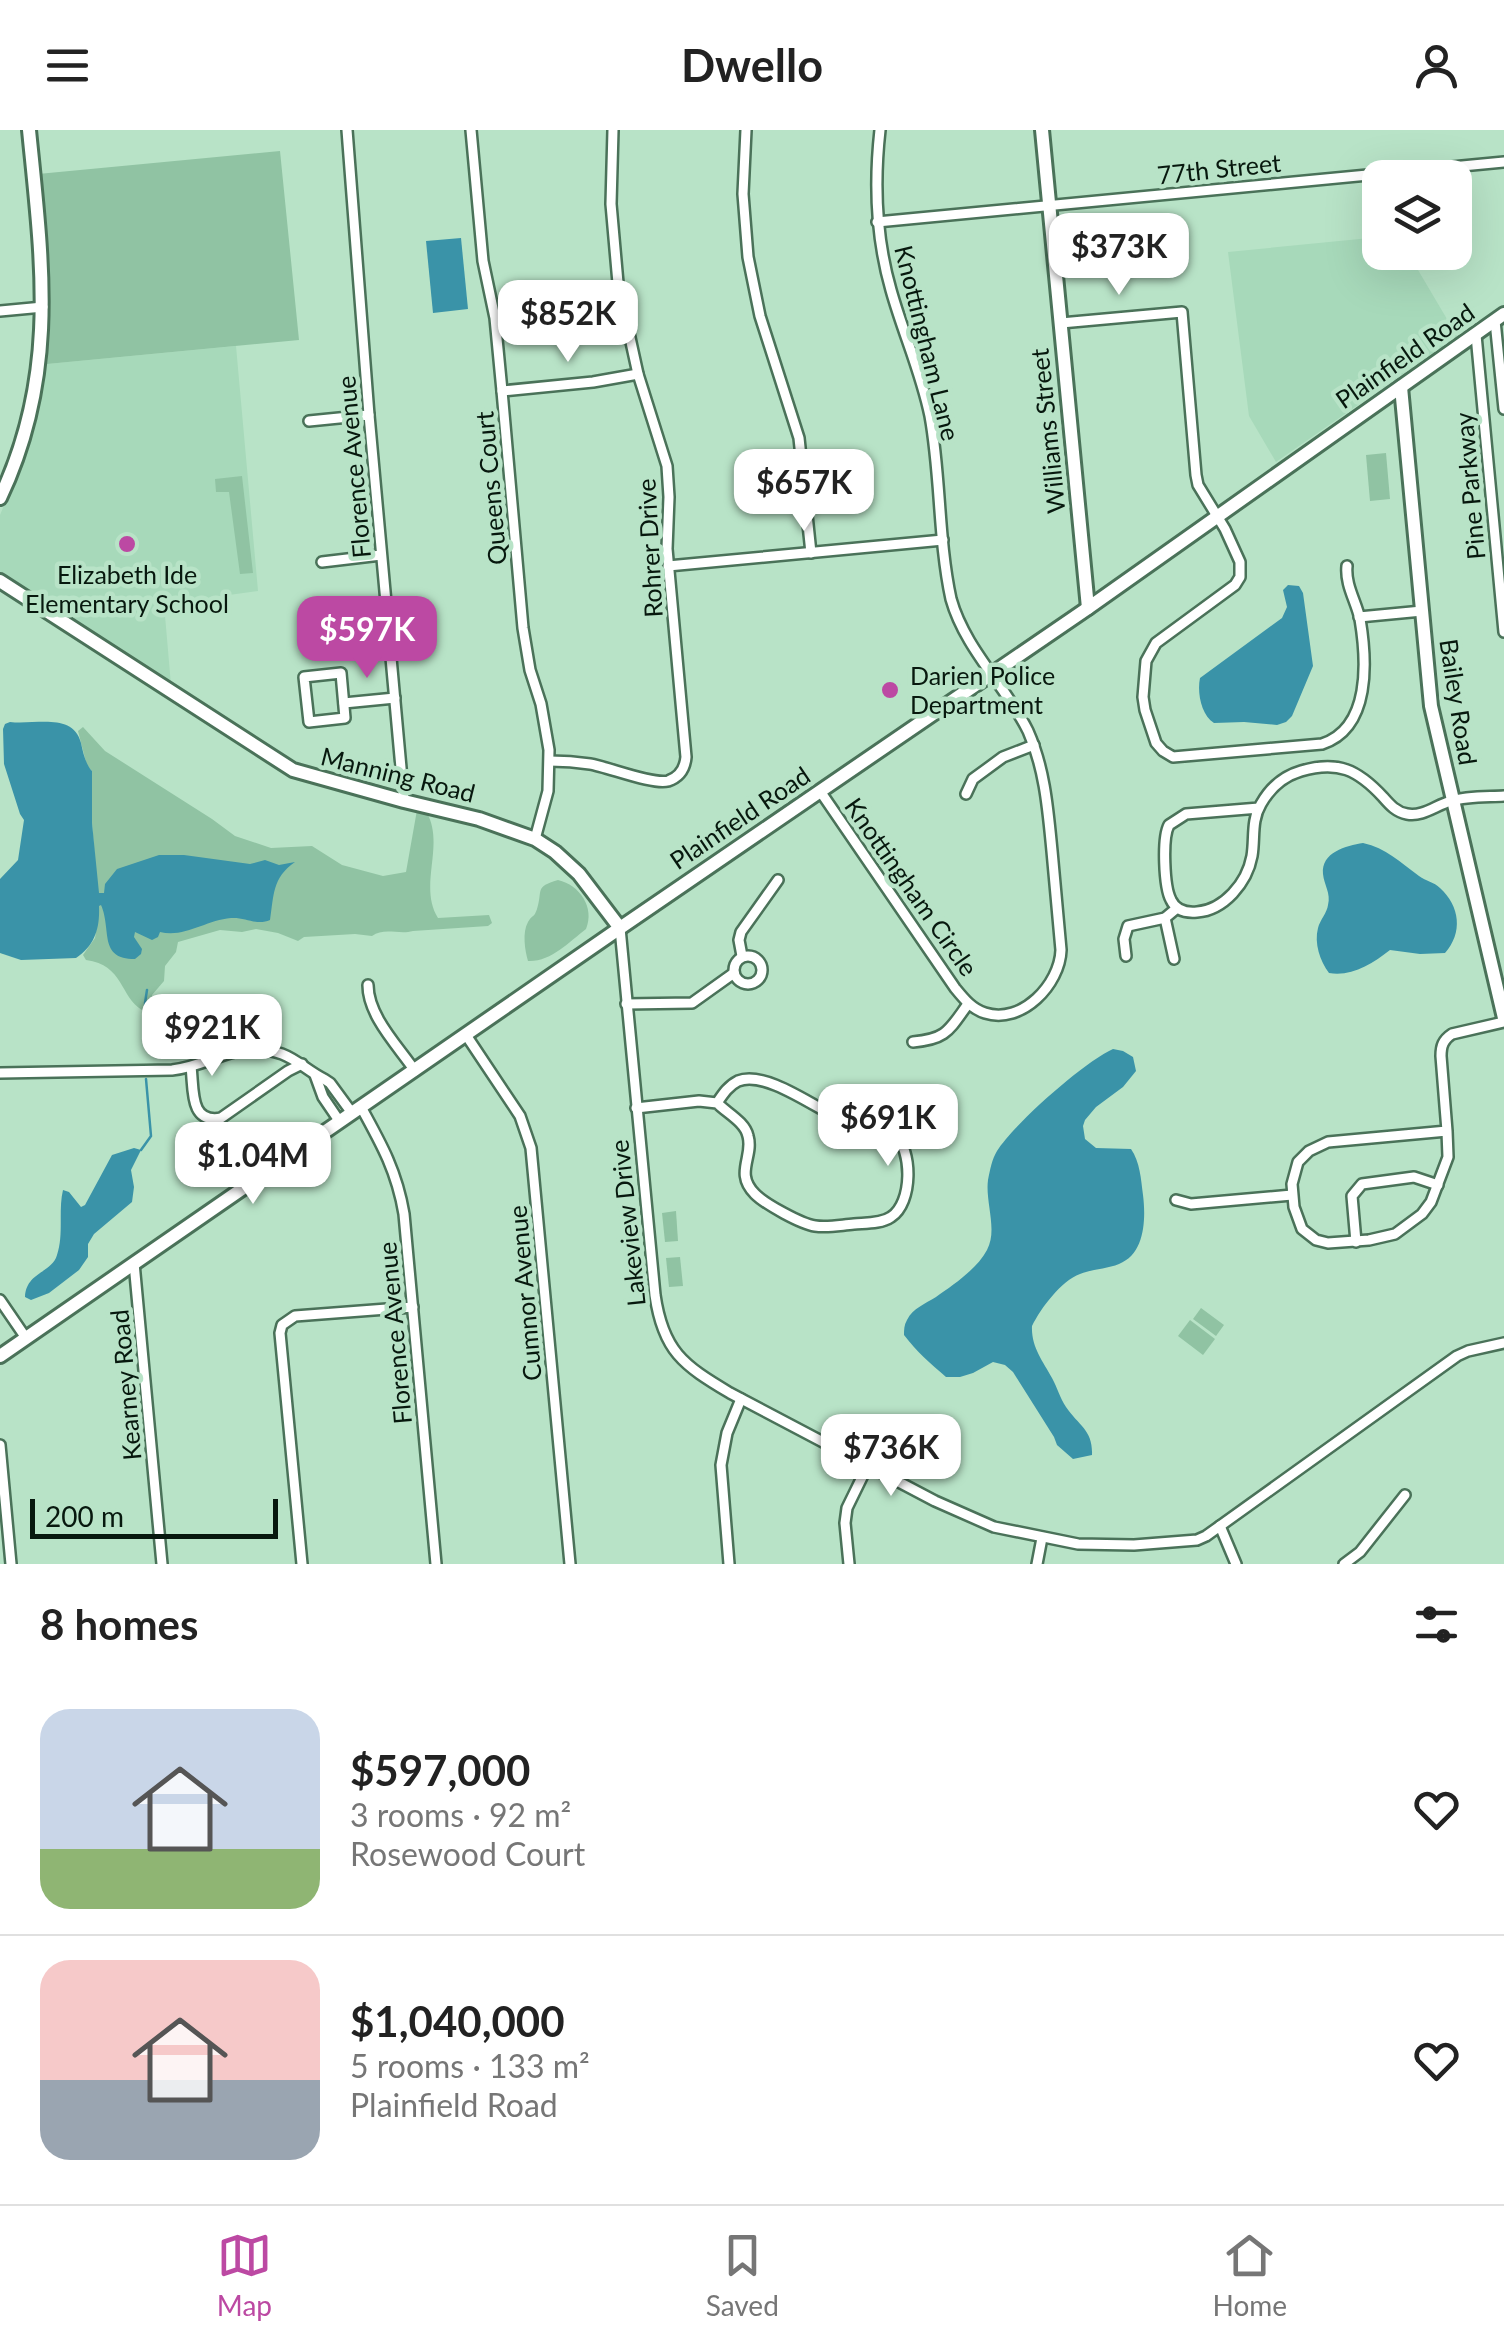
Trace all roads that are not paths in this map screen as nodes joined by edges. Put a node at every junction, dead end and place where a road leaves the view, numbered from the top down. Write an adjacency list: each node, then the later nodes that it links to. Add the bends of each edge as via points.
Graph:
1 (29, 130): 11 (street)
2 (347, 130): 20 (street, Florence Avenue)
3 (471, 130): 18 (street, Queens Court)
4 (613, 130): 16 (street, Rohrer Drive, via 614,246)
5 (746, 130): 27 (street, via 748,257 799,438)
6 (880, 130): 10 (street, Knottingham Lane)
7 (1042, 130): 9 (street, Williams Street)
8 (1504, 162): 9 (street, 77th Street)
9 (1050, 206): 10 (street, 77th Street); 14 (street, Williams Street)
10 (877, 222): 26 (street, Knottingham Lane, via 891,292 929,411)
11 (43, 307): 12 (street); 23 (street, via 33,401)
12 (0, 311)
13 (1500, 318): 15 (street, Plainfield Road); 19 (street, Pine Parkway)
14 (1060, 322): 25 (street, via 1182,312 1196,475); 33 (street, Williams Street)
15 (1476, 335): 17 (street, Plainfield Road); 24 (street, Pine Parkway)
16 (638, 374): 18 (street); 30 (street, Rohrer Drive, via 667,466)
17 (1401, 387): 25 (street, Plainfield Road); 34 (street, Bailey Road)
18 (502, 391): 41 (street, Queens Court, via 523,628)
19 (1504, 409)
20 (369, 415): 21 (street); 28 (street, Florence Avenue)
21 (309, 420)
22 (1504, 496): 24 (street)
23 (0, 498)
24 (1491, 498): 36 (street, Pine Parkway)
25 (1216, 516): 33 (street, Plainfield Road); 35 (street, via 1240,562 1238,581 1156,643 1146,661 1145,710 1163,752 1173,757 1336,739 1362,695)
26 (944, 540): 27 (street); 37 (street, Knottingham Lane, via 953,608)
27 (812, 553): 30 (street)
28 (381, 556): 29 (street); 38 (street, Florence Avenue)
29 (322, 562)
30 (668, 566): 41 (street, Rohrer Drive, via 683,770 662,782)
31 (1348, 566): 35 (street)
32 (0, 581): 46 (street, Manning Road, via 293,770)
33 (1088, 608): 37 (street, Plainfield Road)
34 (1422, 611): 35 (street); 45 (street, Bailey Road, via 1431,706)
35 (1359, 617)
36 (1504, 632)
37 (992, 673): 40 (street, Knottingham Circle); 42 (street, Plainfield Road)
38 (395, 698): 39 (street); 46 (street, Florence Avenue)
39 (344, 703): 39 (street, via 341,674 304,677 309,722 345,718)
40 (1034, 745): 43 (street, via 973,778); 59 (street, Knottingham Circle, via 1047,802 1059,965 1048,989 1013,1012 992,1014)
41 (550, 761): 48 (street, Queens Court)
42 (820, 791): 52 (street, Plainfield Road); 59 (street, Knottingham Circle)
43 (966, 794)
44 (1504, 796): 45 (street)
45 (1453, 800): 47 (street, via 1418,814 1401,812 1358,774 1332,767 1287,777); 60 (street, Bailey Road)
46 (404, 801): 48 (street, Manning Road)
47 (1258, 808): 50 (street, via 1250,862 1231,895 1208,911); 50 (street, via 1186,814 1172,822 1164,844 1169,896)
48 (535, 840): 52 (street, Manning Road, via 579,874)
49 (778, 880): 53 (street, via 741,932)
50 (1177, 908): 51 (street)
51 (1165, 918): 54 (street, via 1128,926); 55 (street)
52 (620, 928): 58 (street, Lakeview Drive); 61 (street, Plainfield Road)
53 (742, 956): 56 (street); 56 (street, via 759,960 760,978 744,983)
54 (1126, 956)
55 (1174, 959)
56 (734, 973): 58 (street, via 692,1003)
57 (368, 985): 65 (street, via 374,1012)
58 (626, 1004): 69 (street, Lakeview Drive)
59 (968, 1004): 62 (street, via 936,1040)
60 (1504, 1020): 72 (street, via 1452,1034 1441,1047)
61 (466, 1035): 65 (street, Plainfield Road); 93 (street, Cumnor Avenue, via 520,1116 531,1148)
62 (914, 1042)
63 (302, 1064): 64 (street, via 256,1049); 64 (street, via 212,1120 196,1108); 67 (street, Florence Avenue)
64 (192, 1067): 66 (street)
65 (414, 1070): 70 (street, Plainfield Road)
66 (0, 1073)
67 (315, 1075): 70 (street, Florence Avenue); 71 (street)
68 (717, 1103): 68 (street, via 736,1082 758,1079 851,1124 891,1130 906,1156 903,1203 879,1222 819,1226 799,1220 750,1188 744,1170 748,1135); 69 (street)
69 (636, 1108): 83 (street, Lakeview Drive, via 664,1336 693,1370)
70 (357, 1110): 71 (street, Plainfield Road); 79 (street, Florence Avenue, via 390,1160 400,1193)
71 (340, 1122): 77 (street, Plainfield Road)
72 (1447, 1130): 73 (street, via 1448,1157); 74 (street, via 1322,1144 1298,1162)
73 (1438, 1184): 76 (street, via 1431,1202 1405,1228); 76 (street, via 1414,1177 1362,1184 1352,1196)
74 (1292, 1195): 75 (street); 76 (street, via 1308,1234 1328,1244)
75 (1176, 1200)
76 (1356, 1242)
77 (134, 1263): 80 (street, Plainfield Road); 90 (street, Kearney Road)
78 (0, 1300): 80 (street)
79 (413, 1306): 91 (street, via 295,1316 282,1325); 92 (street, Florence Avenue)
80 (26, 1338): 82 (street, Plainfield Road)
81 (1504, 1343): 87 (street, Lakeview Drive, via 1458,1356)
82 (0, 1356)
83 (741, 1399): 85 (street, Lakeview Drive); 94 (street, via 721,1465)
84 (0, 1446): 89 (street)
85 (868, 1466): 88 (street, Lakeview Drive, via 962,1514); 95 (street, via 847,1508)
86 (1406, 1495): 98 (street)
87 (1220, 1526): 88 (street, Lakeview Drive, via 1197,1540 1134,1545); 97 (street)
88 (1042, 1538): 96 (street)
89 (11, 1564)
90 (162, 1564)
91 (302, 1564)
92 (436, 1564)
93 (570, 1564)
94 (729, 1564)
95 (849, 1564)
96 (1037, 1564)
97 (1236, 1564)
98 (1344, 1564)

